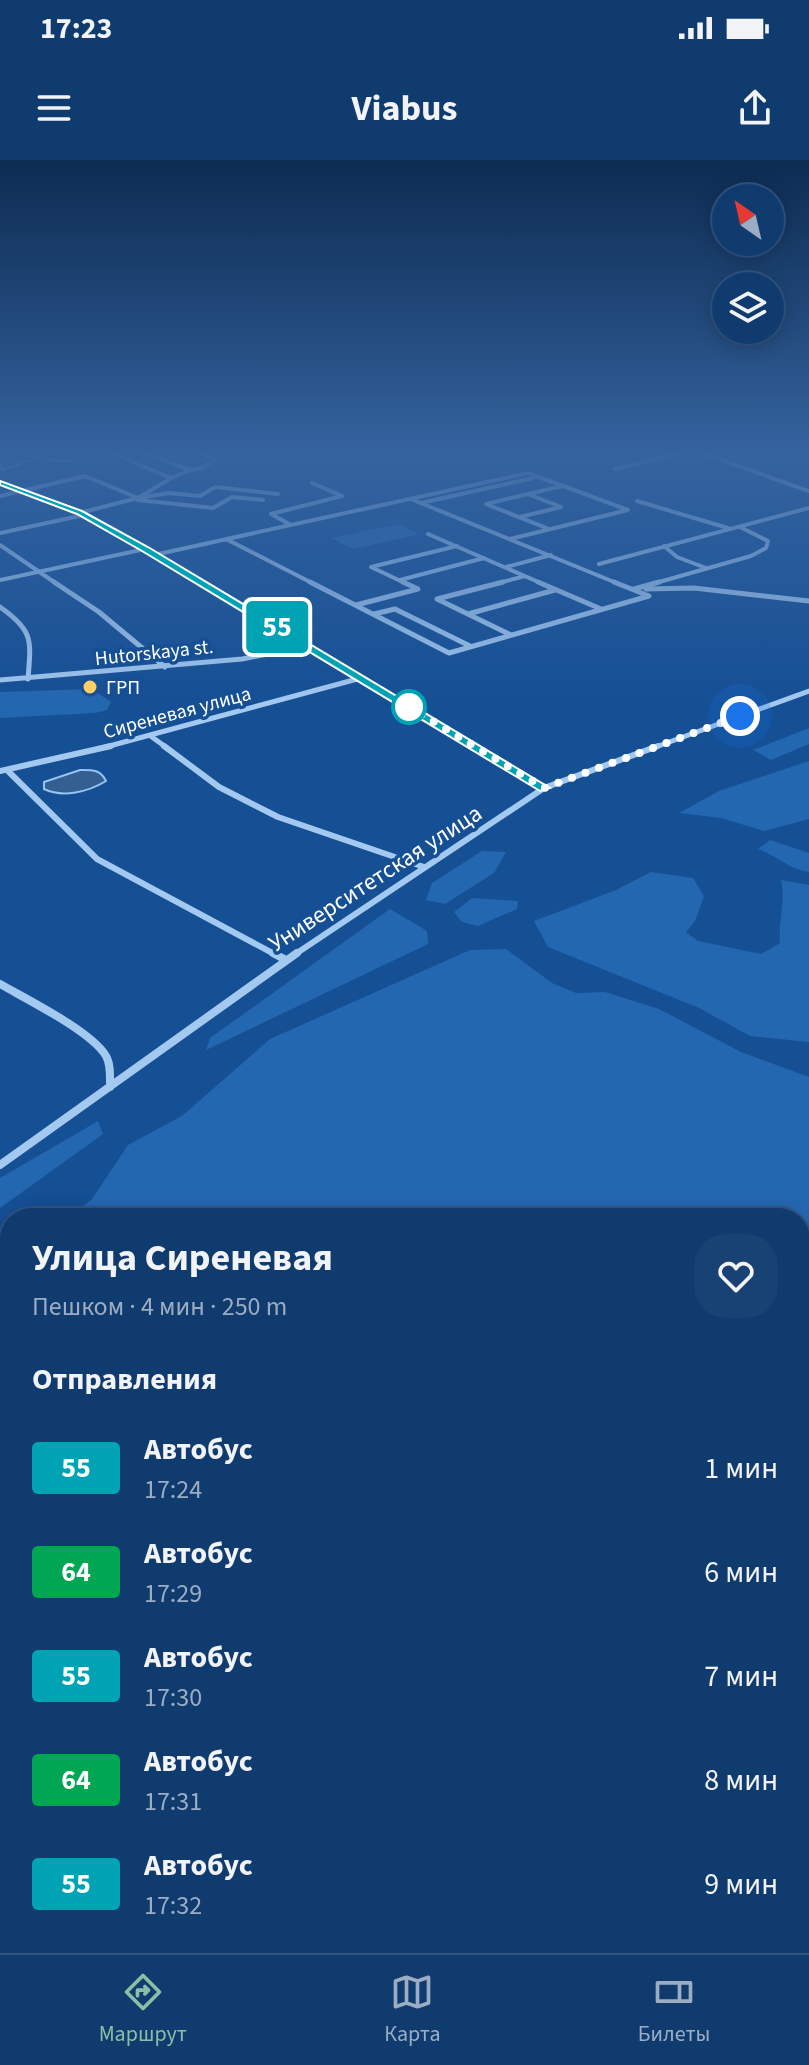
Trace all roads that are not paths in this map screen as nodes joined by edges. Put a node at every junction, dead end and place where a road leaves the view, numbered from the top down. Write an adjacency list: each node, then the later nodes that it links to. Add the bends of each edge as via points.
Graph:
1 (121, 536): 13 (street)
2 (246, 536): 9 (street)
3 (432, 536): 11 (street)
4 (502, 536): 8 (street)
5 (523, 536): 8 (street)
6 (705, 536): 12 (street)
7 (757, 536): 19 (street, via 768,541 766,548)
8 (510, 539): 15 (street)
9 (228, 540): 14 (street); 27 (street)
10 (0, 545): 20 (street)
11 (457, 546): 16 (street); 23 (street, via 371,567)
12 (664, 546): 17 (street); 19 (street)
13 (145, 549): 14 (street); 20 (street)
14 (154, 555): 33 (street)
15 (551, 555): 18 (street); 25 (street)
16 (484, 558): 18 (street); 23 (street)
17 (599, 564)
18 (506, 567): 21 (street)
19 (707, 568): 25 (street)
20 (39, 571): 22 (street); 35 (street)
21 (525, 576): 24 (street); 31 (street, via 437,599)
22 (0, 580)
23 (399, 580): 27 (street, via 418,589)
24 (556, 589): 29 (street); 31 (street)
25 (633, 589): 26 (street, via 694,588); 29 (street, via 649,596)
26 (809, 601)
27 (356, 605): 30 (street)
28 (0, 607): 37 (street, via 31,633)
29 (602, 609): 32 (street)
30 (373, 614): 34 (street, via 395,609); 34 (street, via 449,653)
31 (467, 614): 32 (street)
32 (512, 635): 34 (street)
33 (309, 646): 35 (street, Hutorskaya st.); 36 (street)
34 (471, 647)
35 (165, 667): 37 (street, Hutorskaya st.)
36 (361, 678): 40 (street, Сиреневая улица); 42 (street)
37 (28, 679): 38 (street, Hutorskaya st.)
38 (0, 680)
39 (809, 691): 42 (street, Университетская улица)
40 (152, 737): 41 (street, Сиреневая улица); 43 (street, via 219,787 278,817)
41 (4, 771): 44 (street, via 97,859)
42 (544, 788): 43 (street, Университетская улица)
43 (424, 867): 44 (street, Университетская улица)
44 (286, 960): 46 (street, Университетская улица)
45 (0, 984): 46 (street, via 106,1053)
46 (110, 1087): 47 (street, Университетская улица)
47 (0, 1165)

